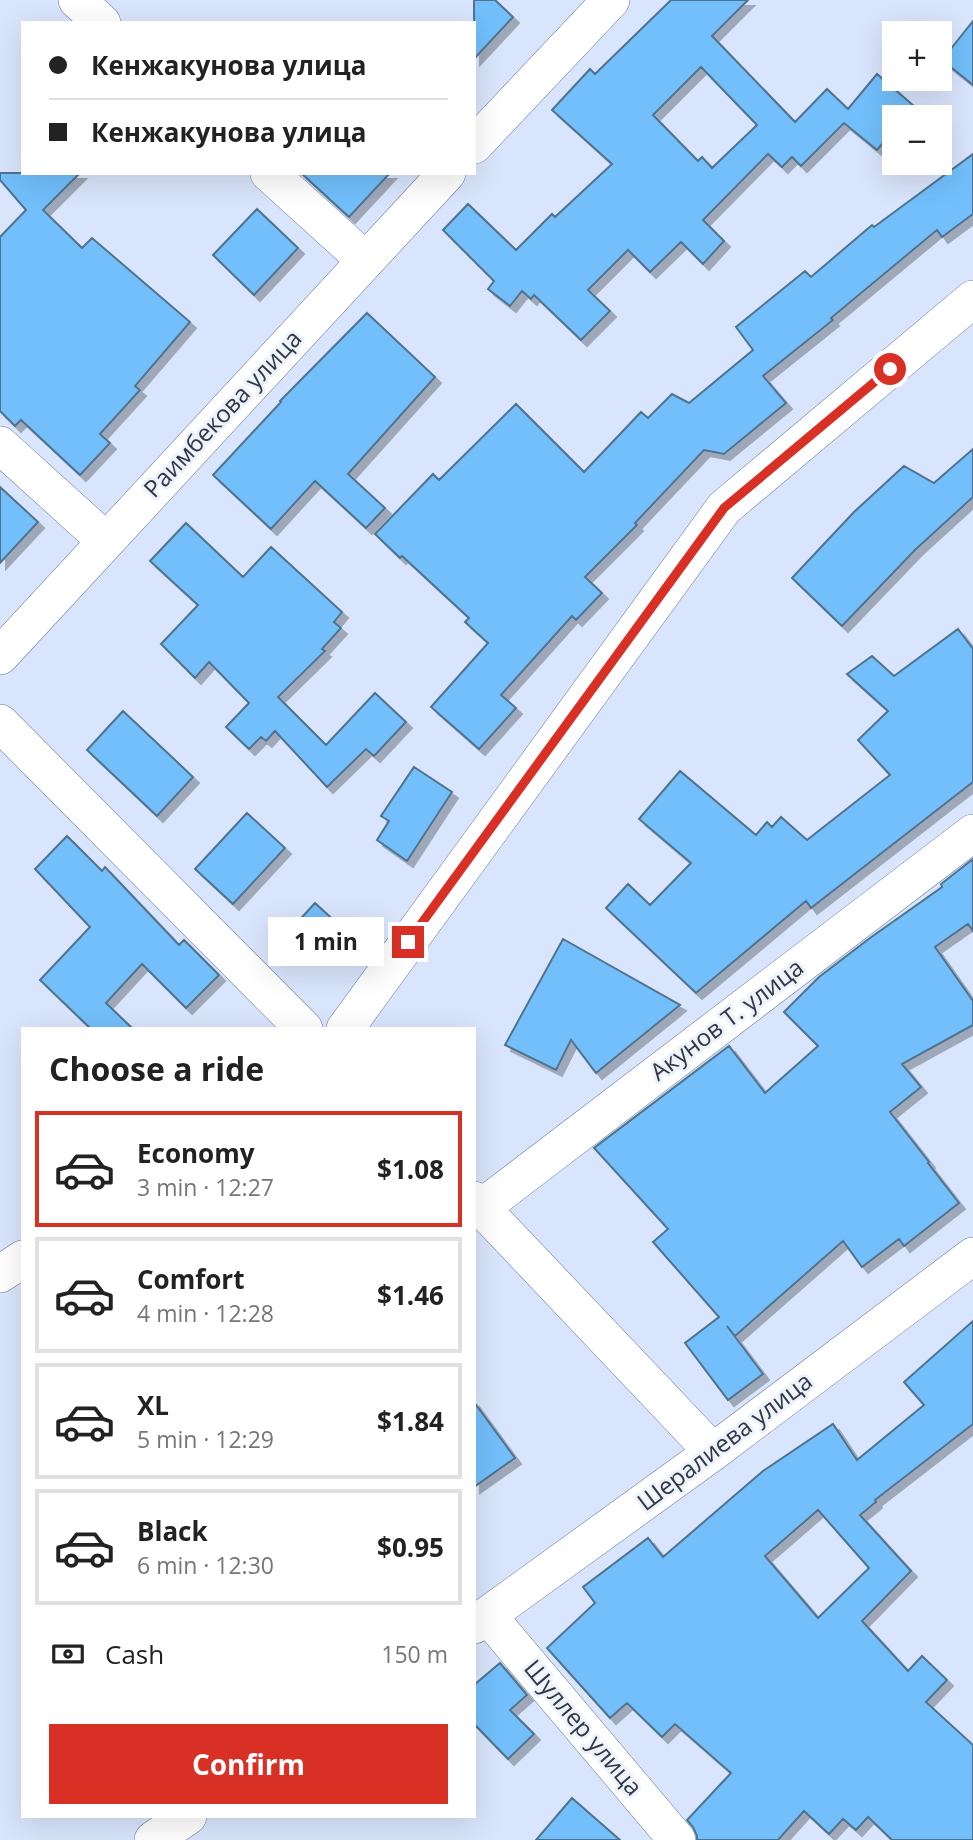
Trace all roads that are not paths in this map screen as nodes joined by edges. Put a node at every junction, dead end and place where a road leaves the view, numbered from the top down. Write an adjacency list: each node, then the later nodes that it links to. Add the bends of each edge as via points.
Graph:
1 (77, 0): 3 (street)
2 (611, 0): 4 (street)
3 (100, 21)
4 (476, 143)
5 (271, 175): 7 (street)
6 (445, 175): 7 (street, Раимбекова улица)
7 (365, 260): 10 (street, Раимбекова улица)
8 (973, 299): 15 (street, via 724,508)
9 (0, 445): 10 (street)
10 (106, 541): 11 (street, Раимбекова улица)
11 (0, 656)
12 (0, 723): 14 (street)
13 (973, 833): 16 (street, Акунов Т. улица)
14 (302, 1027)
15 (346, 1027)
16 (478, 1204): 20 (street)
17 (973, 1256): 20 (street, Шералиева улица)
18 (21, 1260): 19 (street)
19 (0, 1274)
20 (713, 1452): 21 (street, Шералиева улица)
21 (481, 1621): 24 (street, Шуллер улица)
22 (185, 1818): 23 (street)
23 (153, 1840)
24 (677, 1840)

